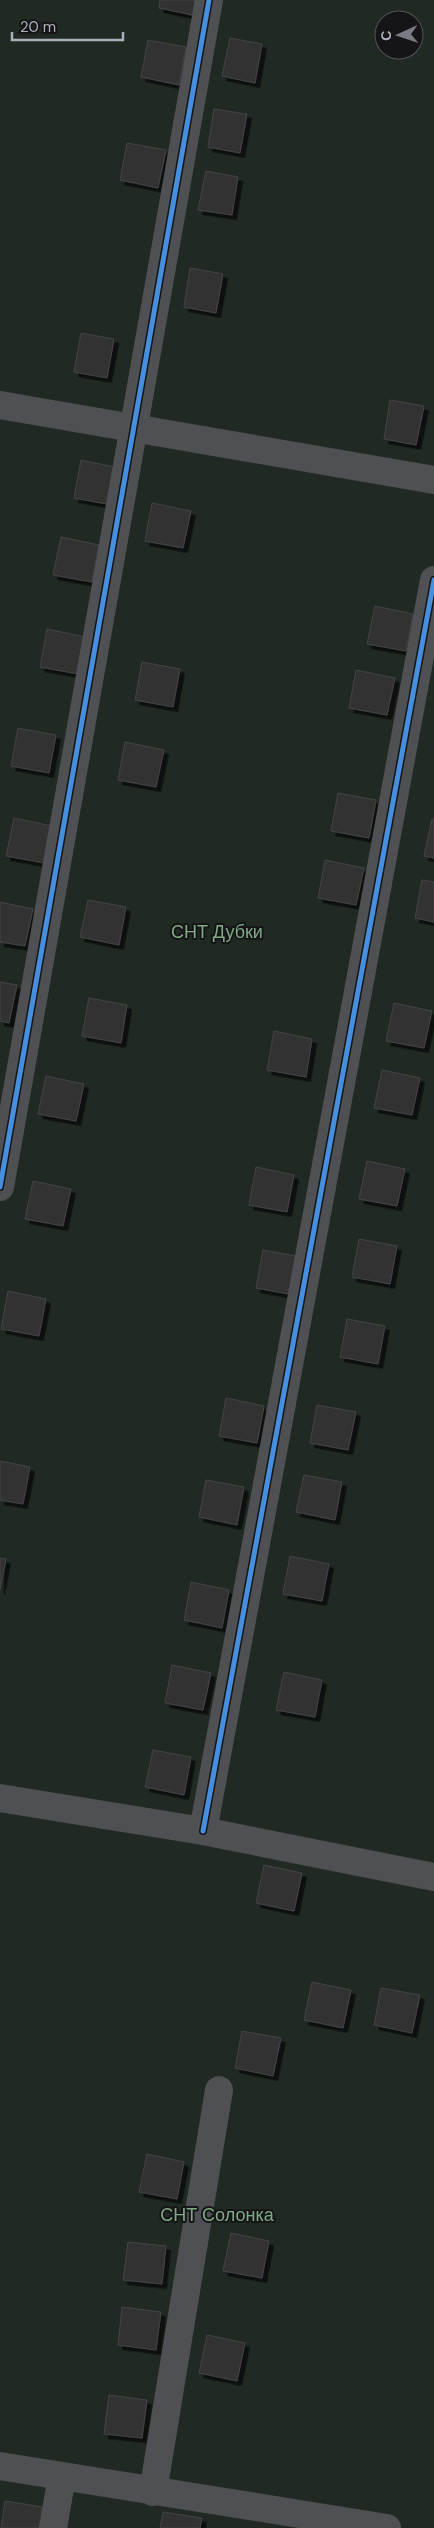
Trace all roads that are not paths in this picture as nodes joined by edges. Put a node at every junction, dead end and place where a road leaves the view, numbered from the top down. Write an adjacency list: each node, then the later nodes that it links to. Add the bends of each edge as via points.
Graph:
1 (209, 0): 3 (street)
2 (0, 405): 3 (street)
3 (134, 427): 4 (street); 6 (street)
4 (434, 480)
5 (434, 580): 8 (street)
6 (0, 1187)
7 (0, 1798): 8 (street)
8 (203, 1831): 9 (street)
9 (434, 1877)
10 (219, 2090): 13 (street)
11 (0, 2466): 12 (street)
12 (62, 2476): 13 (street); 15 (street)
13 (153, 2492): 14 (street)
14 (341, 2524): 16 (street)
15 (53, 2528)
16 (387, 2528)

